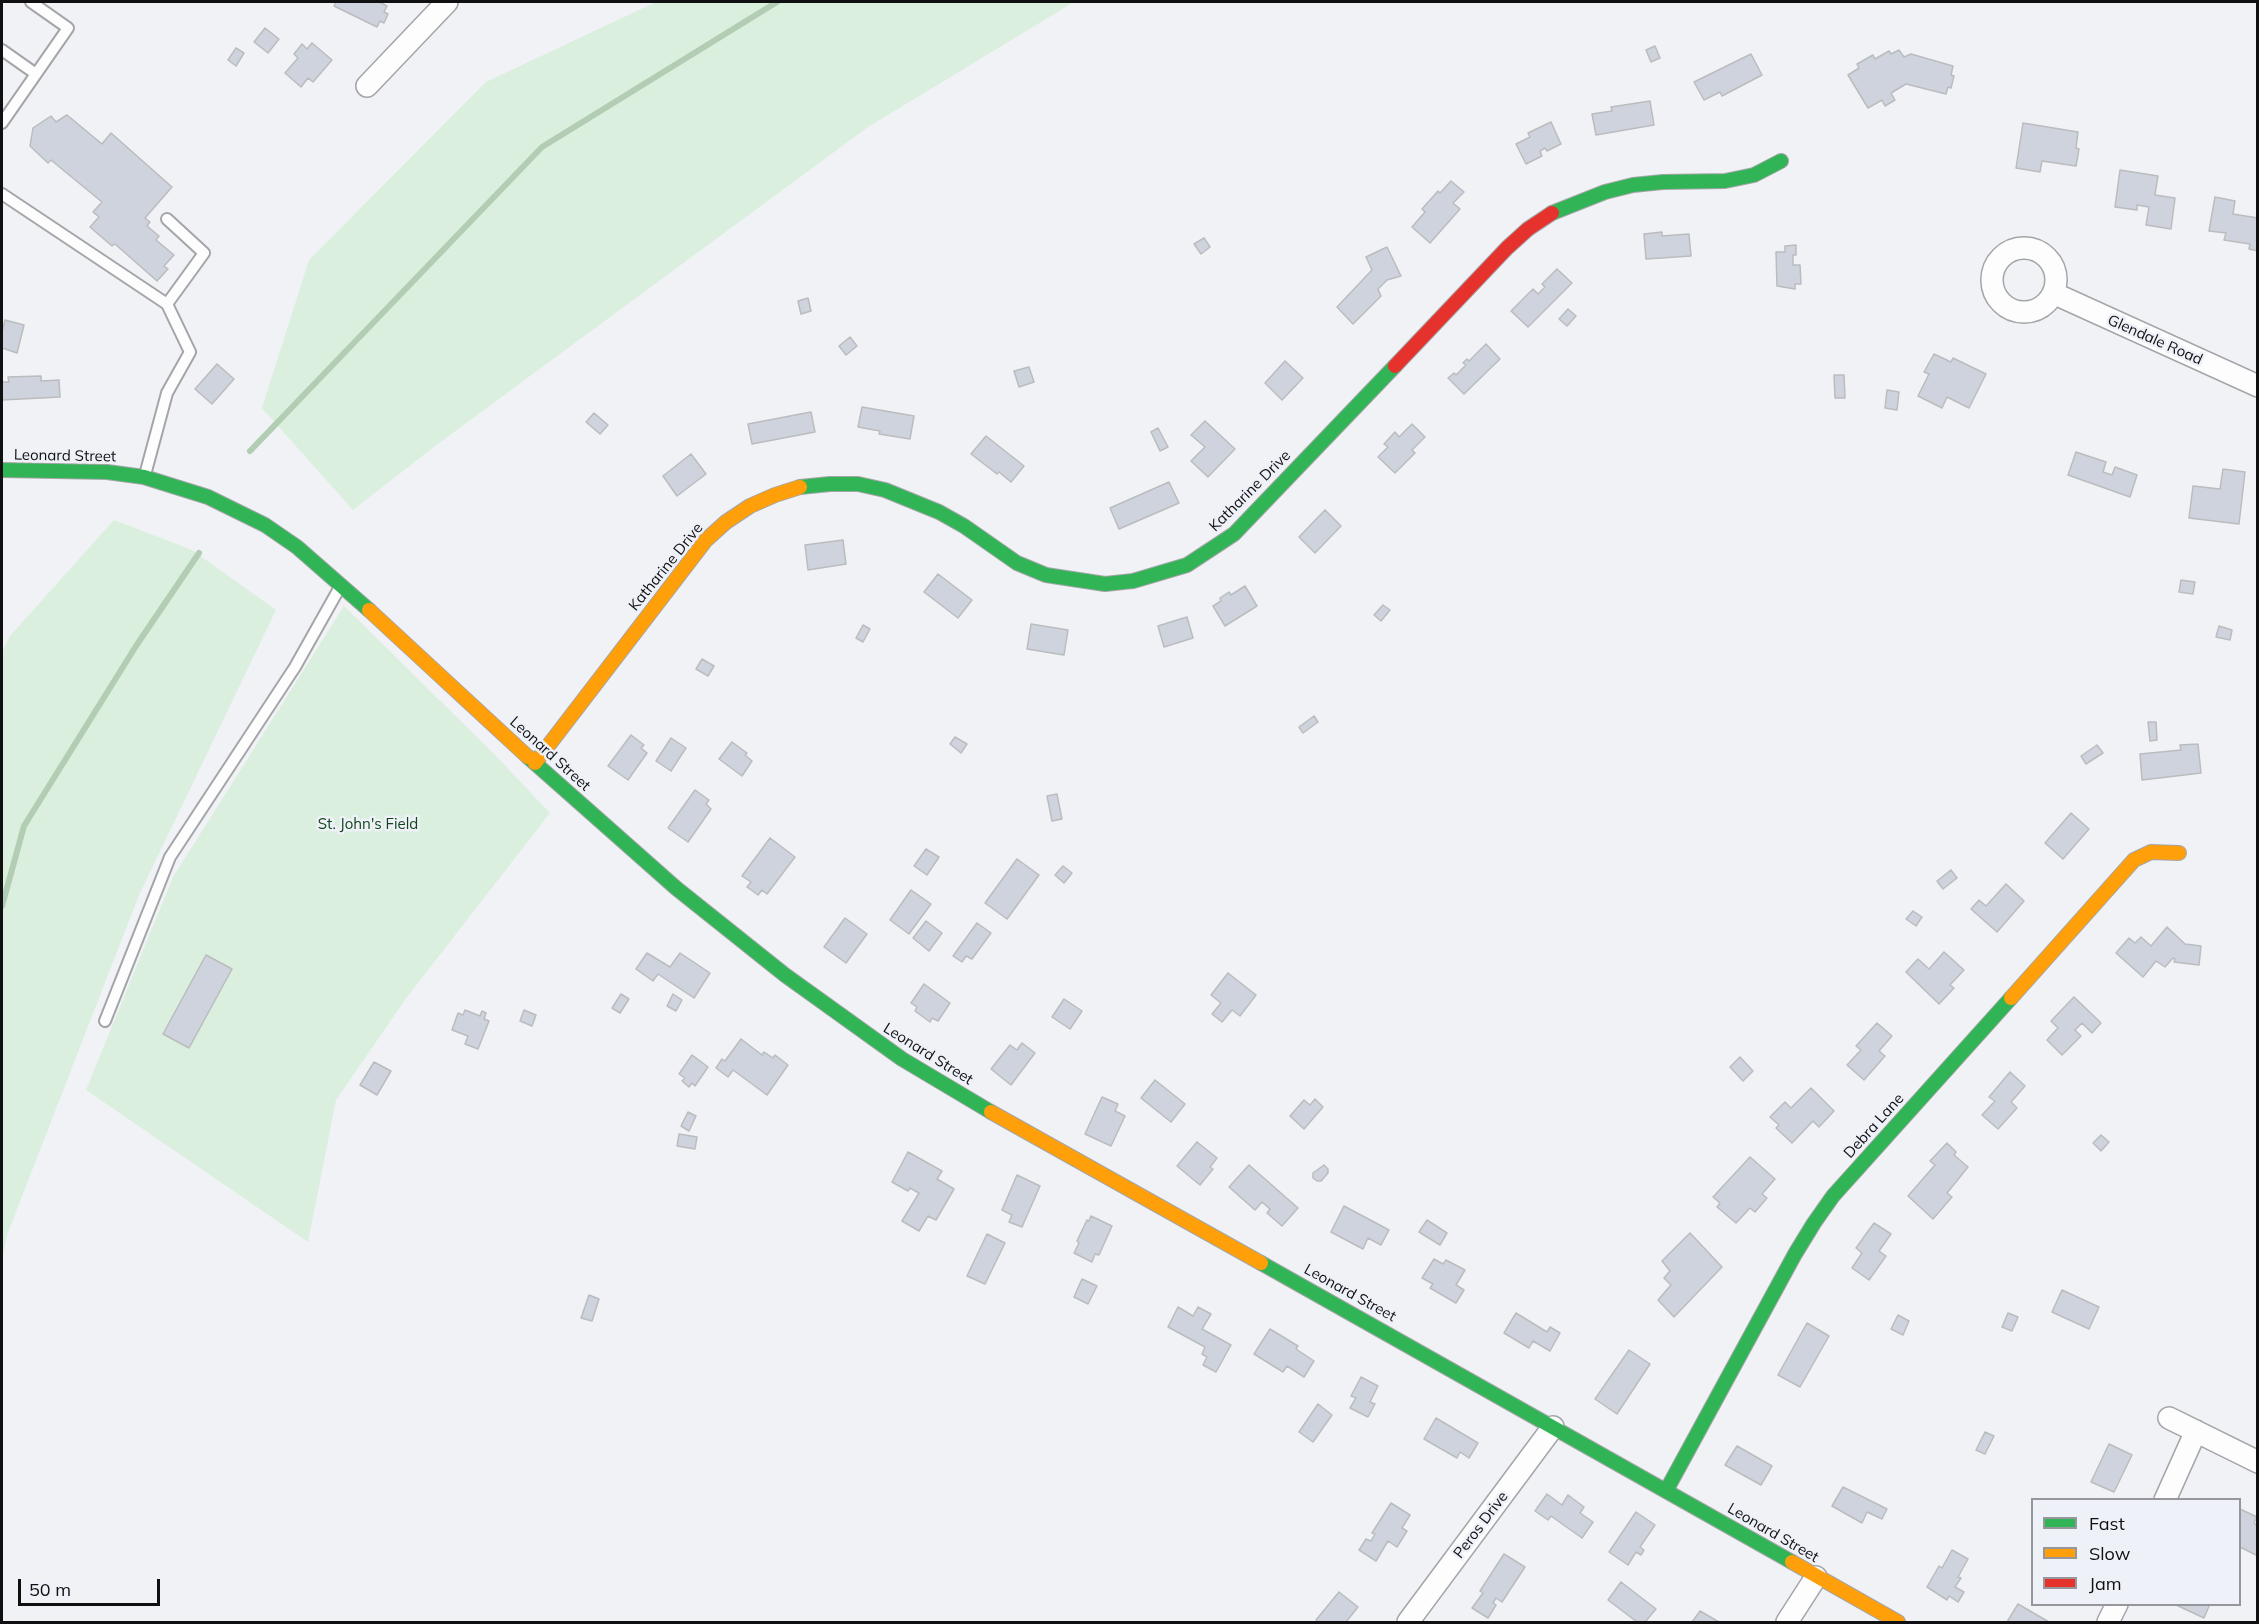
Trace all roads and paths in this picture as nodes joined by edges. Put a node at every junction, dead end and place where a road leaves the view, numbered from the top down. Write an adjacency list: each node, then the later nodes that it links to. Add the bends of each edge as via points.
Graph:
1 (31, 2): 4 (lane, via 68,28)
2 (447, 2): 5 (street)
3 (2, 50): 4 (lane)
4 (36, 74): 6 (lane)
5 (367, 86)
6 (2, 123)
7 (1781, 161): 16 (street, Katharine Drive, via 1754,175 1725,181 1663,182 1605,192 1552,213 1528,229 1234,534 1187,565 1133,581 1106,584 1046,575 1017,563 921,503 858,484 802,487 750,506 706,540)
8 (2, 194): 11 (lane)
9 (167, 219): 11 (lane, via 204,253)
10 (2053, 293): 12 (street, Glendale Road)
11 (166, 304): 14 (lane, via 190,352 167,393)
12 (2258, 386)
13 (2, 470): 14 (street, Leonard Street, via 107,472)
14 (144, 477): 15 (street, Leonard Street, via 193,491 246,514 281,536)
15 (342, 585): 16 (street, Leonard Street); 18 (lane, via 295,667 170,856)
16 (535, 763): 20 (street, Leonard Street, via 702,910 906,1061 1034,1137)
17 (2179, 853): 23 (street, Debra Lane, via 2151,852 2134,860 1824,1208)
18 (105, 1021)
19 (2169, 1418): 21 (street)
20 (1553, 1426): 23 (street, Leonard Street); 27 (street, Peros Drive)
21 (2196, 1431): 22 (street); 24 (street)
22 (2258, 1461)
23 (1666, 1491): 25 (street, Leonard Street)
24 (2166, 1498)
25 (1816, 1577): 28 (street); 29 (street, Leonard Street)
26 (2116, 1606): 30 (street)
27 (1408, 1623)
28 (1787, 1623)
29 (1898, 1623)
30 (2108, 1623)

